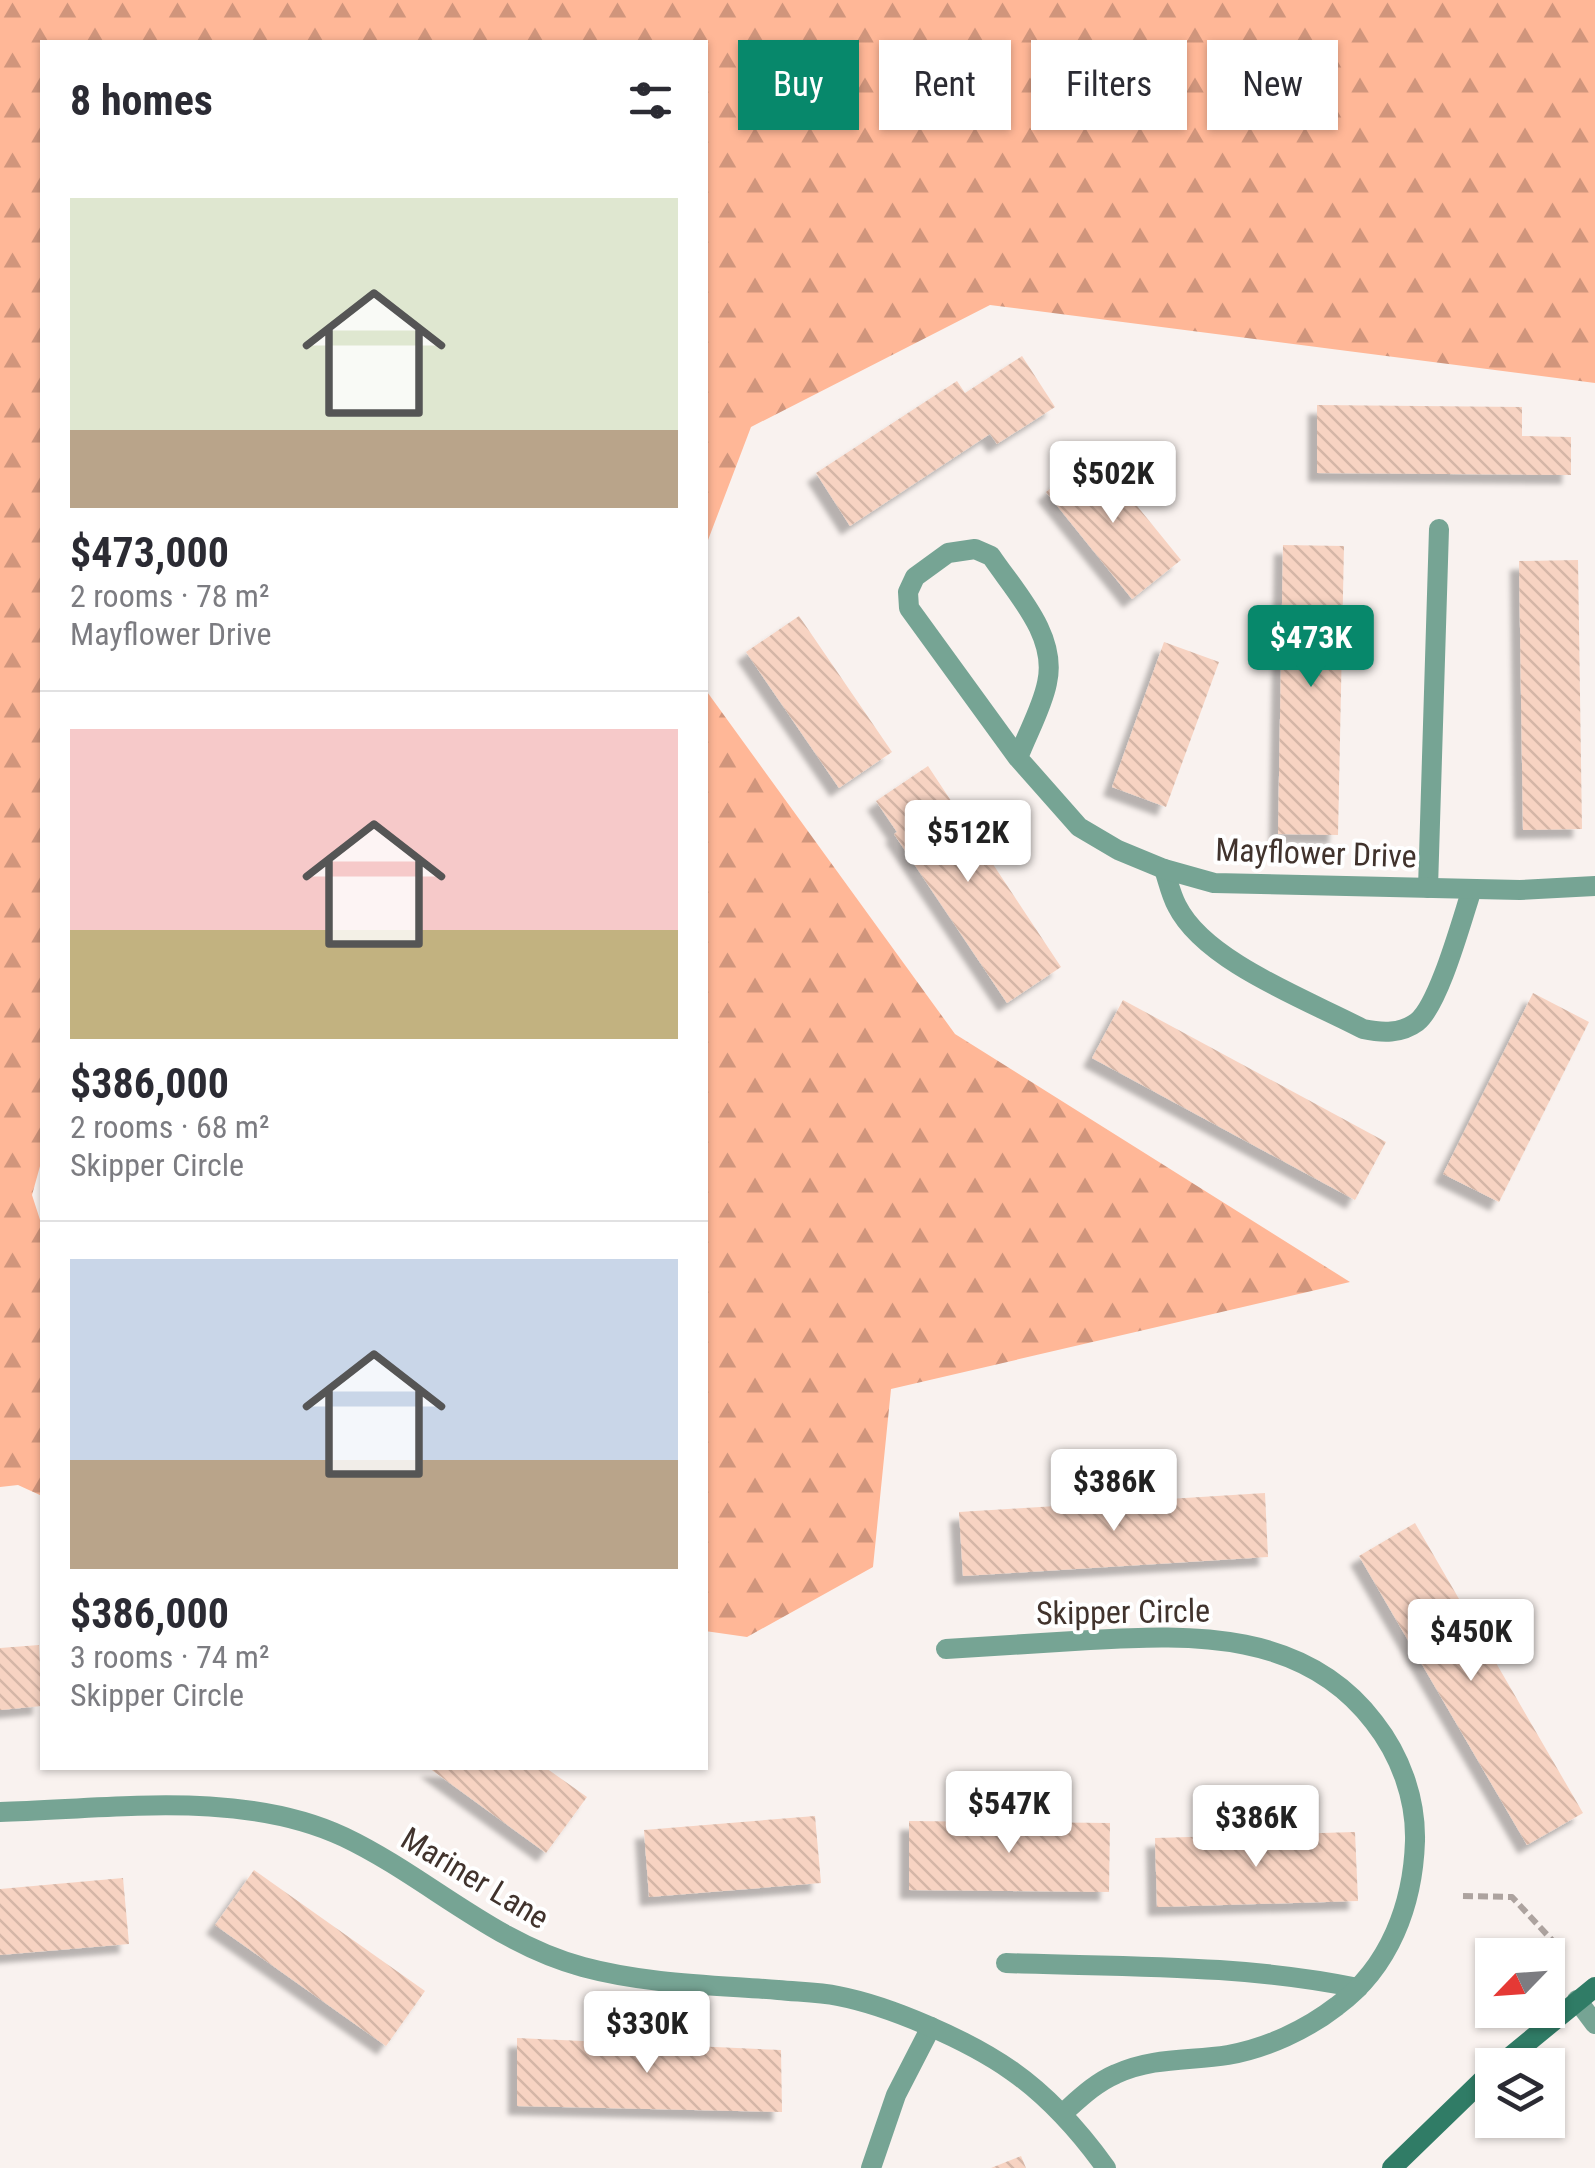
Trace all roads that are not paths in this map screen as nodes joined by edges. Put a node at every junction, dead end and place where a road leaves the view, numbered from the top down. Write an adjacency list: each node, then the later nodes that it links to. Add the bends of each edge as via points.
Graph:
1 (1439, 529): 5 (street)
2 (1018, 758): 2 (street, Mayflower Drive, via 1047,684 1043,634 991,556 964,548 916,577 909,608); 3 (street, Mayflower Drive, via 1079,827)
3 (1164, 869): 5 (street, Mayflower Drive, via 1214,883); 6 (street, via 1177,906 1218,953 1380,1032 1416,1022 1431,1007)
4 (1595, 886): 6 (street, Mayflower Drive)
5 (1428, 888): 6 (street, Mayflower Drive)
6 (1472, 889)
7 (946, 1648): 11 (street, Skipper Circle, via 1139,1637 1244,1642 1287,1654 1360,1704 1404,1775 1415,1824 1404,1915)
8 (0, 1812): 14 (street, Mariner Lane, via 182,1807 292,1817 413,1874 534,1950 580,1966 628,1978 837,1996)
9 (1006, 1963): 11 (street, via 1234,1971)
10 (1595, 1987): 12 (street)
11 (1358, 1988): 17 (street, Skipper Circle, via 1303,2029 1270,2044 1117,2073)
12 (1577, 2000): 13 (street); 15 (street)
13 (1595, 2024)
14 (930, 2027): 17 (street, Mariner Lane, via 1011,2070); 18 (street, via 896,2095)
15 (1520, 2048)
16 (1475, 2087): 20 (street)
17 (1062, 2114): 19 (street, Mariner Lane)
18 (871, 2168)
19 (1106, 2168)
20 (1392, 2168)

